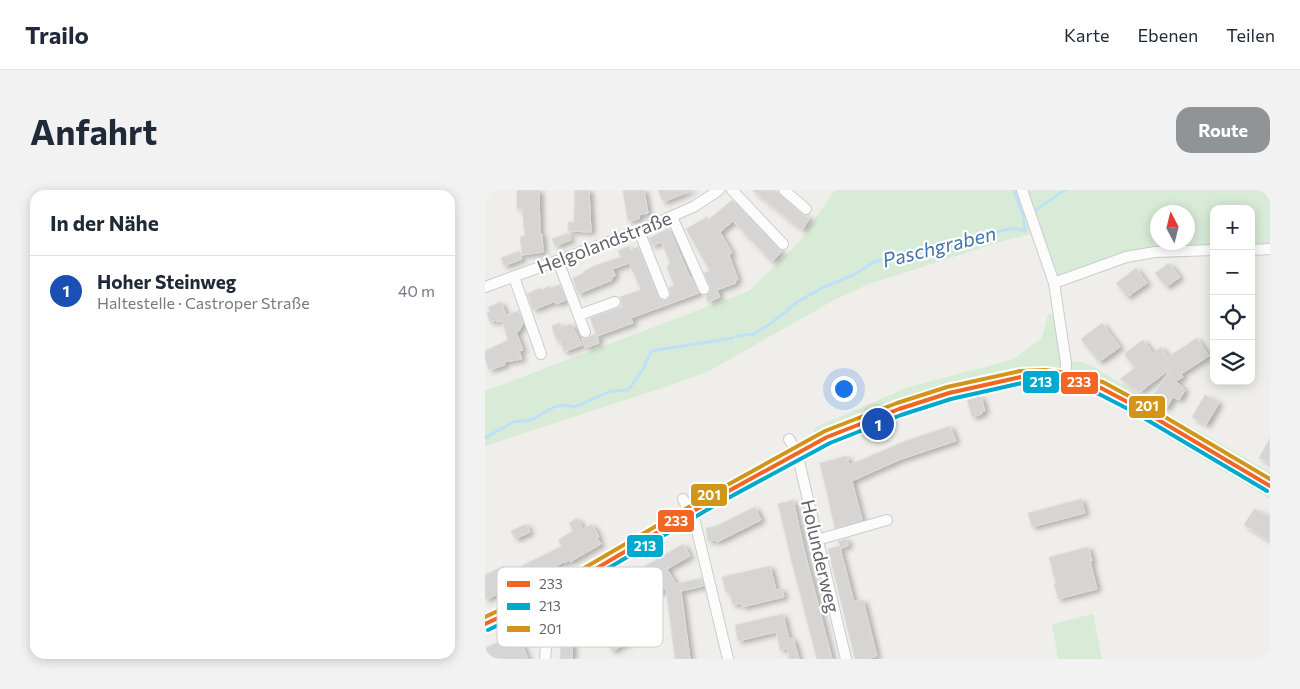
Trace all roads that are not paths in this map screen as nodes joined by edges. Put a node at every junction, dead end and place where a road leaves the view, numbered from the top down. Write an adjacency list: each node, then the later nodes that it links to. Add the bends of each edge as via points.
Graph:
1 (719, 190): 6 (street, Helgolandstraße)
2 (732, 190): 8 (street)
3 (784, 190): 5 (street)
4 (1022, 190): 14 (street)
5 (806, 209)
6 (672, 217): 7 (street, Helgolandstraße); 16 (street)
7 (639, 231): 12 (street, Helgolandstraße); 17 (street)
8 (783, 244)
9 (1270, 249): 11 (street)
10 (1210, 250): 14 (street, via 1131,256)
11 (1255, 250)
12 (558, 261): 13 (street, Helgolandstraße); 19 (street)
13 (514, 277): 15 (street, Helgolandstraße); 21 (street)
14 (1054, 283): 22 (street, via 1066,363)
15 (485, 287)
16 (705, 289)
17 (664, 294)
18 (615, 302): 19 (street)
19 (579, 315): 20 (street)
20 (585, 332)
21 (541, 354)
22 (1065, 379): 24 (main road, via 1021,377 949,393 827,437); 25 (main road, via 1101,388)
23 (789, 439): 24 (street, Holunderweg)
24 (797, 453): 27 (main road); 29 (street, Holunderweg)
25 (1270, 486)
26 (683, 499): 27 (street)
27 (691, 513): 30 (main road); 33 (street)
28 (887, 520): 29 (street)
29 (817, 540): 34 (street, Holunderweg)
30 (598, 567)
31 (497, 619): 32 (main road)
32 (485, 624)
33 (728, 659)
34 (846, 659)

